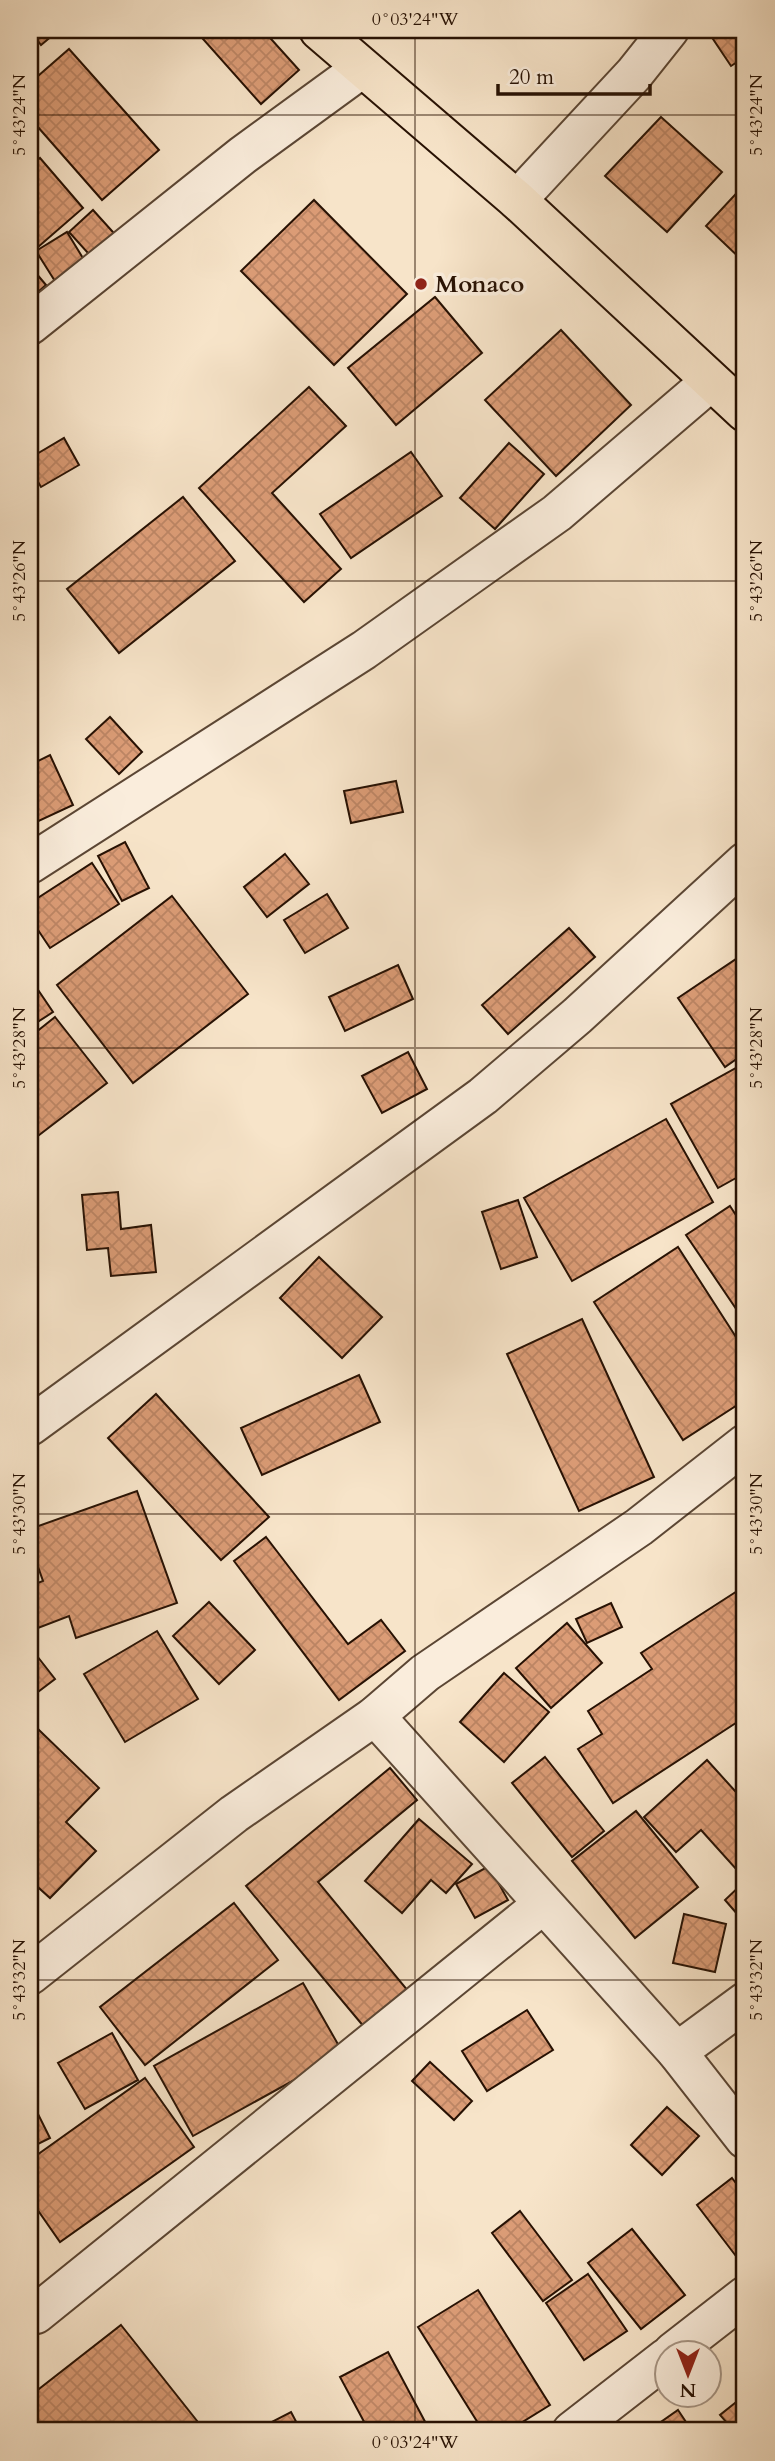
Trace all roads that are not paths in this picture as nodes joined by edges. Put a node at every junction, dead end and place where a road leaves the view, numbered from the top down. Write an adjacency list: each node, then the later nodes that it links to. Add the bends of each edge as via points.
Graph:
1 (319, 30): 3 (main road)
2 (669, 30): 4 (street)
3 (362, 69): 4 (main road); 5 (street, via 243,155)
4 (517, 201): 6 (main road)
5 (30, 325)
6 (710, 382): 7 (main road); 9 (street, via 556,513 375,642)
7 (745, 412)
8 (745, 862): 10 (street, via 483,1096)
9 (30, 864)
10 (30, 1426)
11 (745, 1444): 12 (street, via 639,1527 425,1674)
12 (375, 1716): 13 (street); 14 (street, via 234,1814)
13 (542, 1905): 16 (street); 19 (street)
14 (30, 1975)
15 (745, 2002): 16 (street)
16 (677, 2052): 17 (street)
17 (745, 2138)
18 (745, 2296): 20 (street)
19 (36, 2314)
20 (692, 2338)
21 (652, 2370): 22 (street)
22 (572, 2431)

